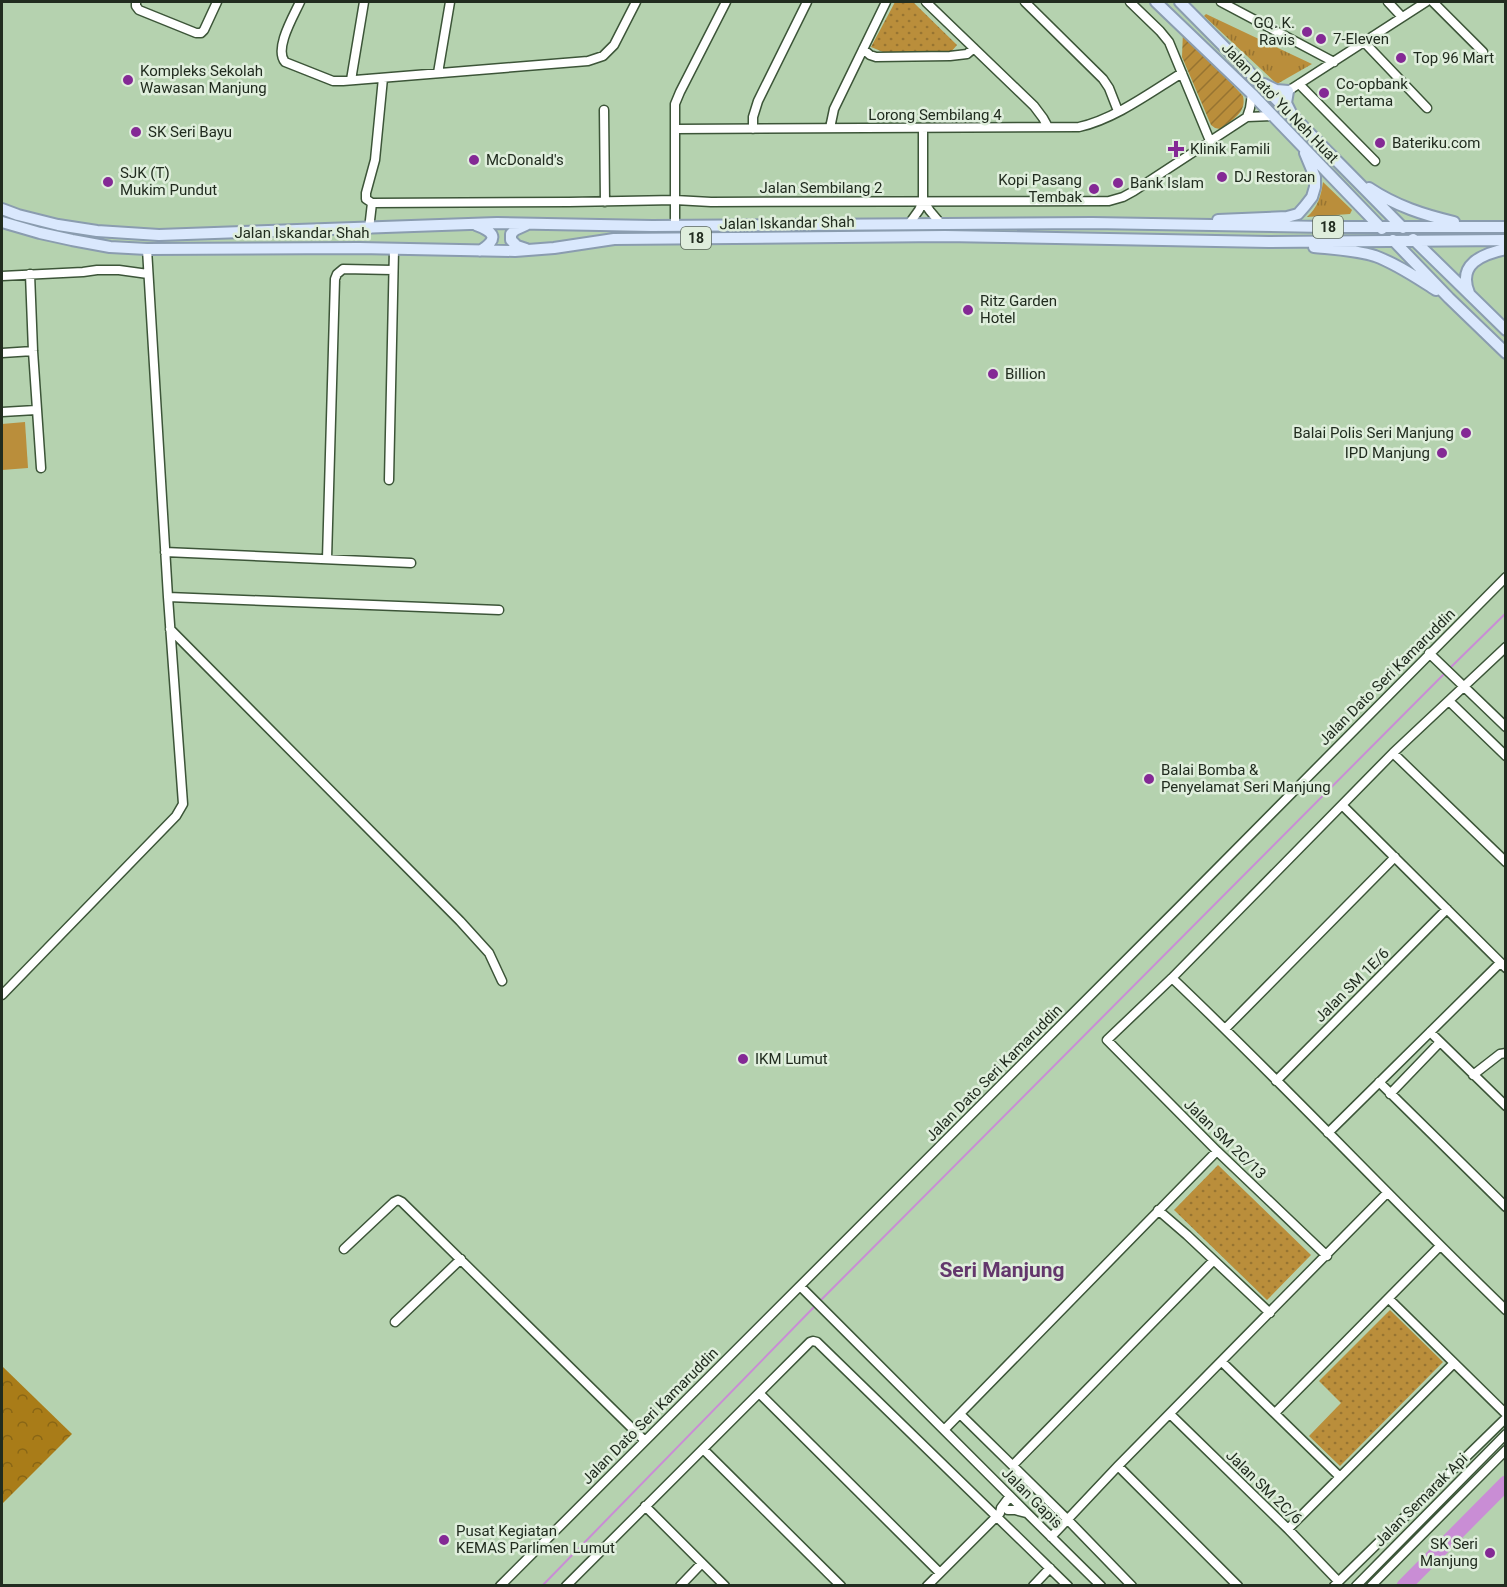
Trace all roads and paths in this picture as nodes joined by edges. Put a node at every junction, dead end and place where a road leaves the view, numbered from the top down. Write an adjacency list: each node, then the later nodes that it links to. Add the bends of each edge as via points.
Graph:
1 (136, 2): 2 (street, via 139,10 196,33 204,30)
2 (217, 2)
3 (300, 2): 28 (street, via 281,46 282,58 333,81)
4 (364, 2): 28 (street)
5 (450, 2): 25 (street)
6 (636, 2): 25 (street, via 614,45 603,56)
7 (726, 2): 42 (street, via 675,104)
8 (807, 2): 43 (street, via 758,101)
9 (886, 2): 22 (street)
10 (926, 2): 21 (street)
11 (1025, 2): 35 (street, via 1103,79)
12 (1130, 2): 26 (street, via 1169,42)
13 (1156, 2): 32 (main road, Jalan Dato' Yu Neh Huat)
14 (1180, 2): 29 (main road, Jalan Dato' Yu Neh Huat)
15 (1221, 2): 24 (street)
16 (1388, 2): 19 (street)
17 (1426, 2): 19 (street)
18 (1433, 2): 23 (street)
19 (1402, 17): 20 (street)
20 (1364, 42): 24 (street); 33 (street)
21 (974, 48): 22 (street, via 967,54 950,56 876,57); 39 (street, via 1034,106)
22 (863, 49): 40 (street, via 834,109)
23 (1483, 52)
24 (1334, 62): 30 (street)
25 (438, 73): 27 (street)
26 (1182, 73): 35 (street, Lorong Sembilang 4); 44 (street)
27 (382, 78): 28 (street); 51 (street, via 375,160 366,193 366,199)
28 (351, 80)
29 (1256, 80): 31 (main road); 38 (main road, Jalan Dato' Yu Neh Huat)
30 (1299, 84): 31 (street); 46 (street)
31 (1288, 91): 38 (main road, via 1286,103)
32 (1252, 94): 36 (main road, Jalan Dato' Yu Neh Huat); 37 (street)
33 (1427, 108)
34 (604, 110): 50 (street)
35 (1118, 111): 39 (street, Lorong Sembilang 4, via 1094,124)
36 (1273, 116): 37 (street); 45 (main road, Jalan Dato' Yu Neh Huat)
37 (1247, 117): 44 (street, Jalan Sembilang 2)
38 (1292, 117): 47 (main road, Jalan Dato' Yu Neh Huat)
39 (1048, 127): 41 (street, Lorong Sembilang 4)
40 (831, 128): 41 (street, Lorong Sembilang 4); 43 (street, Lorong Sembilang 4)
41 (923, 128): 49 (street)
42 (675, 129): 43 (street, Lorong Sembilang 4); 48 (street)
43 (753, 129)
44 (1209, 141): 49 (street, Jalan Sembilang 2, via 1124,197 1109,201)
45 (1303, 147): 58 (main road, via 1315,187 1298,214); 60 (main road, Jalan Dato' Yu Neh Huat)
46 (1375, 161)
47 (1351, 177): 61 (main road, Jalan Dato' Yu Neh Huat); 62 (main road, via 1407,209)
48 (675, 200): 49 (street, Jalan Sembilang 2); 50 (street, Jalan Sembilang 2); 59 (street)
49 (923, 201): 56 (street); 57 (street)
50 (605, 202): 51 (street, Jalan Sembilang 2)
51 (372, 203): 64 (street)
52 (2, 209): 64 (main road, Jalan Iskandar Shah / 18, via 58,225 159,235)
53 (2, 222): 69 (main road, Jalan Iskandar Shah / 18, via 72,240)
54 (473, 224): 55 (main road, Jalan Iskandar Shah / 18); 64 (main road, Jalan Iskandar Shah / 18); 73 (main road, via 492,234 491,244)
55 (528, 224): 59 (main road, Jalan Iskandar Shah / 18); 72 (main road, via 515,230 511,240)
56 (941, 224): 57 (main road, Jalan Iskandar Shah / 18); 58 (main road, Jalan Iskandar Shah / 18)
57 (909, 225): 59 (main road, Jalan Iskandar Shah / 18)
58 (1170, 225): 60 (main road, Jalan Iskandar Shah / 18)
59 (675, 226)
60 (1380, 227): 61 (main road, Jalan Iskandar Shah / 18); 66 (main road, Jalan Dato' Yu Neh Huat)
61 (1402, 227): 62 (main road, Jalan Iskandar Shah / 18); 67 (main road, Jalan Dato' Yu Neh Huat)
62 (1481, 227): 63 (main road, Jalan Iskandar Shah / 18)
63 (1506, 227)
64 (369, 229)
65 (1506, 240): 67 (main road, Jalan Iskandar Shah / 18)
66 (1395, 241): 67 (main road, Jalan Iskandar Shah / 18); 68 (main road, Jalan Iskandar Shah / 18); 79 (main road, Jalan Dato' Yu Neh Huat)
67 (1415, 241): 78 (main road, Jalan Dato' Yu Neh Huat)
68 (1269, 242): 72 (main road, Jalan Iskandar Shah / 18, via 945,236 684,238 614,240); 79 (main road, via 1375,256)
69 (147, 249): 70 (main road, Jalan Iskandar Shah / 18); 76 (street)
70 (394, 249): 73 (main road, Jalan Iskandar Shah / 18); 74 (street)
71 (1506, 249): 78 (main road, via 1480,257 1470,266 1466,283)
72 (529, 250): 73 (main road, Jalan Iskandar Shah / 18)
73 (479, 251)
74 (393, 270): 87 (street); 89 (street, via 343,270 335,279)
75 (30, 274): 76 (street, via 97,270); 77 (street); 81 (street)
76 (148, 274): 88 (street)
77 (2, 276)
78 (1471, 296): 80 (main road, Jalan Dato' Yu Neh Huat)
79 (1449, 298): 83 (main road)
80 (1506, 330)
81 (33, 351): 82 (street); 84 (street)
82 (2, 353)
83 (1506, 353)
84 (36, 410): 85 (street); 86 (street)
85 (2, 412)
86 (41, 468)
87 (389, 480)
88 (165, 552): 89 (street); 92 (street)
89 (327, 559): 90 (street)
90 (411, 563)
91 (1506, 578): 96 (street, Jalan Dato Seri Kamaruddin)
92 (168, 597): 93 (street); 94 (street)
93 (499, 610)
94 (170, 629): 108 (street, via 460,921 489,953); 109 (street, via 181,810)
95 (1506, 647): 97 (street)
96 (1430, 653): 97 (street); 129 (street, Jalan Dato Seri Kamaruddin)
97 (1465, 686): 98 (street); 99 (street)
98 (1449, 701): 100 (street); 101 (street)
99 (1506, 727)
100 (1393, 753): 102 (street); 104 (street)
101 (1506, 756)
102 (1343, 806): 103 (street); 107 (street)
103 (1395, 857): 105 (street); 110 (street)
104 (1506, 862)
105 (1447, 909): 106 (street); 115 (street, Jalan SM 1E/6)
106 (1503, 965): 111 (street)
107 (1172, 978): 110 (street); 120 (street, Jalan SM 2C/13, via 1107,1040)
108 (502, 981)
109 (2, 996)
110 (1225, 1029): 115 (street)
111 (1430, 1032): 112 (street); 116 (street)
112 (1440, 1042): 114 (street); 117 (street)
113 (1506, 1053): 114 (street)
114 (1473, 1075): 118 (street)
115 (1276, 1081): 119 (street)
116 (1379, 1082): 117 (street); 119 (street)
117 (1390, 1094): 122 (street)
118 (1505, 1104)
119 (1328, 1133): 121 (street)
120 (1217, 1151): 123 (street); 126 (street, Jalan SM 2C/13)
121 (1387, 1193): 124 (street); 126 (street)
122 (1506, 1207)
123 (1158, 1210): 128 (street); 138 (street)
124 (1440, 1246): 130 (street); 131 (street)
125 (344, 1249): 127 (street, via 398,1200)
126 (1327, 1256): 132 (street)
127 (461, 1259): 133 (street); 143 (street)
128 (1213, 1261): 132 (street); 146 (street)
129 (800, 1286): 141 (street, Jalan Gapis); 143 (street, Jalan Dato Seri Kamaruddin)
130 (1389, 1299): 135 (street); 137 (street)
131 (1506, 1310)
132 (1270, 1313): 134 (street)
133 (396, 1322)
134 (1222, 1362): 137 (street); 139 (street)
135 (1454, 1363): 140 (street); 148 (street)
136 (759, 1393): 144 (street); 152 (street, via 810,1342 817,1342); 159 (street)
137 (1275, 1413): 148 (street)
138 (960, 1414): 141 (street); 146 (street)
139 (1170, 1414): 147 (street); 155 (street, Jalan SM 2C/6)
140 (1506, 1416): 160 (street)
141 (945, 1429): 149 (street, Jalan Gapis)
142 (1506, 1434): 172 (street, Jalan Semarak Api)
143 (645, 1441): 161 (street, Jalan Dato Seri Kamaruddin)
144 (703, 1449): 151 (street); 165 (street)
145 (1506, 1450): 173 (street, Jalan Semarak Api)
146 (1013, 1465): 154 (street)
147 (1118, 1466): 154 (street); 171 (street)
148 (1340, 1477): 155 (street)
149 (996, 1482): 150 (street, Jalan Gapis); 152 (street)
150 (1013, 1499): 152 (street); 153 (street, Jalan Gapis)
151 (645, 1506): 157 (street); 162 (street)
152 (1001, 1512): 153 (street, via 1015,1509); 158 (street); 159 (street)
153 (1027, 1513): 156 (street, Jalan Gapis)
154 (1067, 1519): 156 (street); 170 (street)
155 (1288, 1528): 160 (street, Jalan SM 2C/6)
156 (1051, 1537): 169 (street, Jalan Gapis)
157 (702, 1563): 163 (street); 164 (street)
158 (1050, 1568): 167 (street); 168 (street)
159 (940, 1573): 166 (street)
160 (1336, 1583)
161 (500, 1586)
162 (566, 1586)
163 (680, 1586)
164 (725, 1586)
165 (841, 1586)
166 (927, 1586)
167 (1034, 1586)
168 (1068, 1586)
169 (1101, 1586)
170 (1132, 1586)
171 (1238, 1586)
172 (1356, 1586)
173 (1371, 1586)

